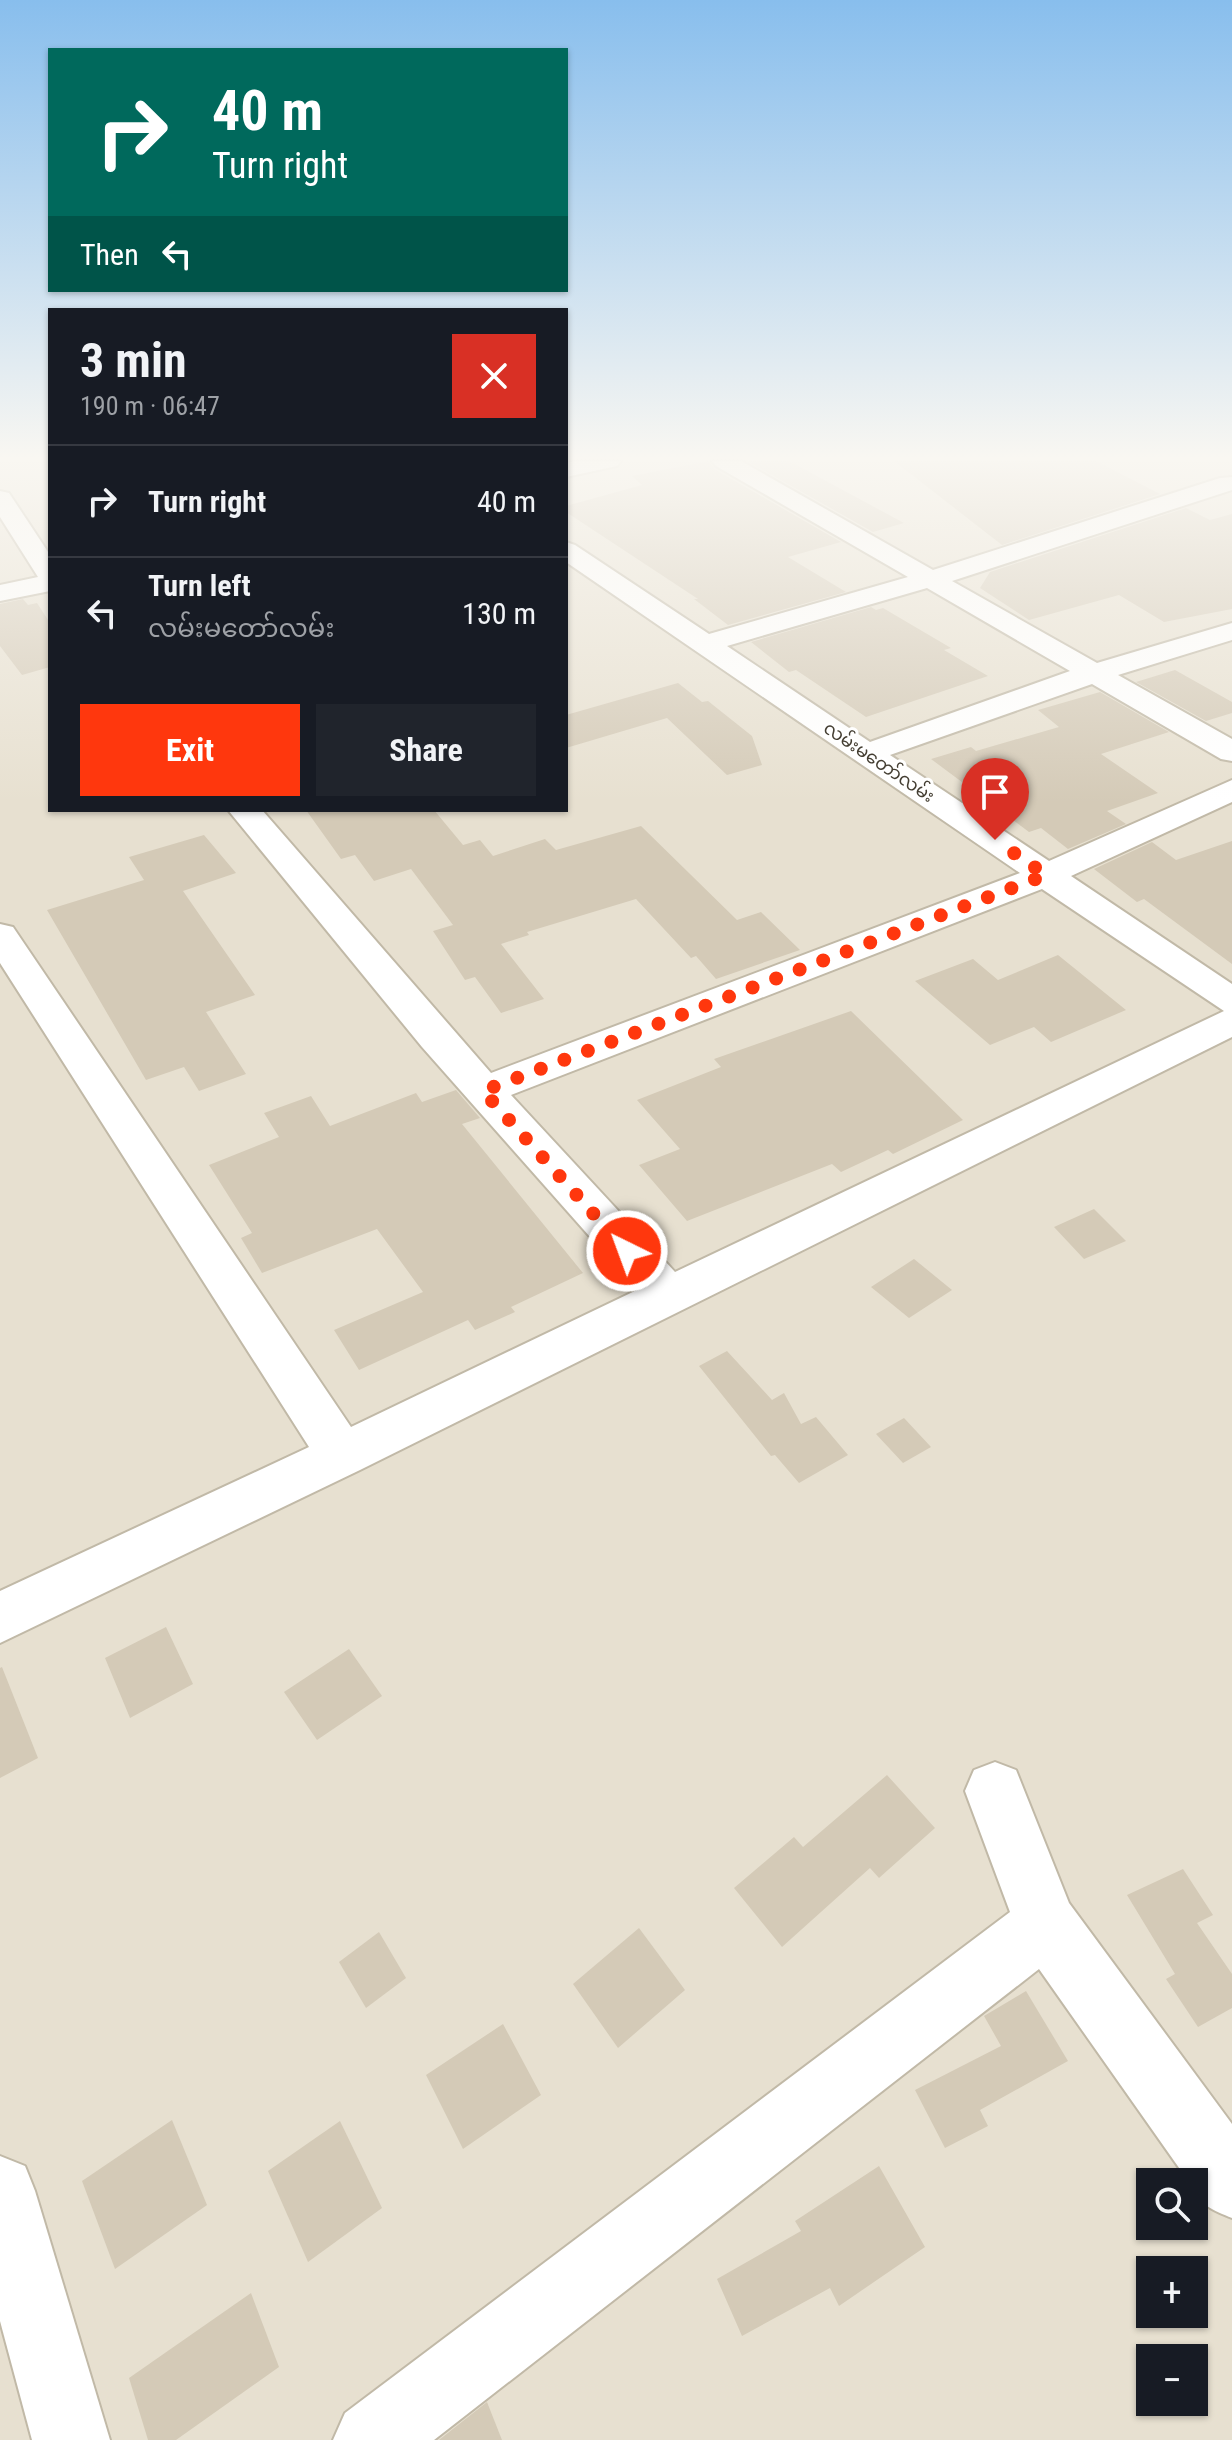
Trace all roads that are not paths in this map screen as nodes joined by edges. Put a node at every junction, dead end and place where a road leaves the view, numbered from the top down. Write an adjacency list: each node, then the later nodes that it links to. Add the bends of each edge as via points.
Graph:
1 (603, 575): 8 (street, လမ်းမတော်လမ်း)
2 (923, 575): 4 (street)
3 (943, 575): 4 (street)
4 (930, 579): 8 (street); 9 (street)
5 (48, 583): 6 (street)
6 (0, 593)
7 (1232, 631): 9 (street)
8 (705, 644): 11 (street, လမ်းမတော်လမ်း)
9 (1094, 673): 10 (street); 11 (street)
10 (1232, 752)
11 (867, 753): 14 (street, လမ်းမတော်လမ်း)
12 (1232, 790): 14 (street)
13 (246, 812): 18 (street)
14 (1046, 875): 16 (street, လမ်းမတော်လမ်း); 18 (street)
15 (0, 935): 20 (street)
16 (1232, 1001)
17 (1232, 1021): 19 (street)
18 (483, 1091): 19 (street)
19 (669, 1296): 20 (street)
20 (342, 1455): 21 (street)
21 (0, 1618)
22 (995, 1791): 23 (street)
23 (1046, 1924): 24 (street); 27 (street)
24 (1232, 2183)
25 (0, 2191): 26 (street)
26 (71, 2440)
27 (372, 2440)

